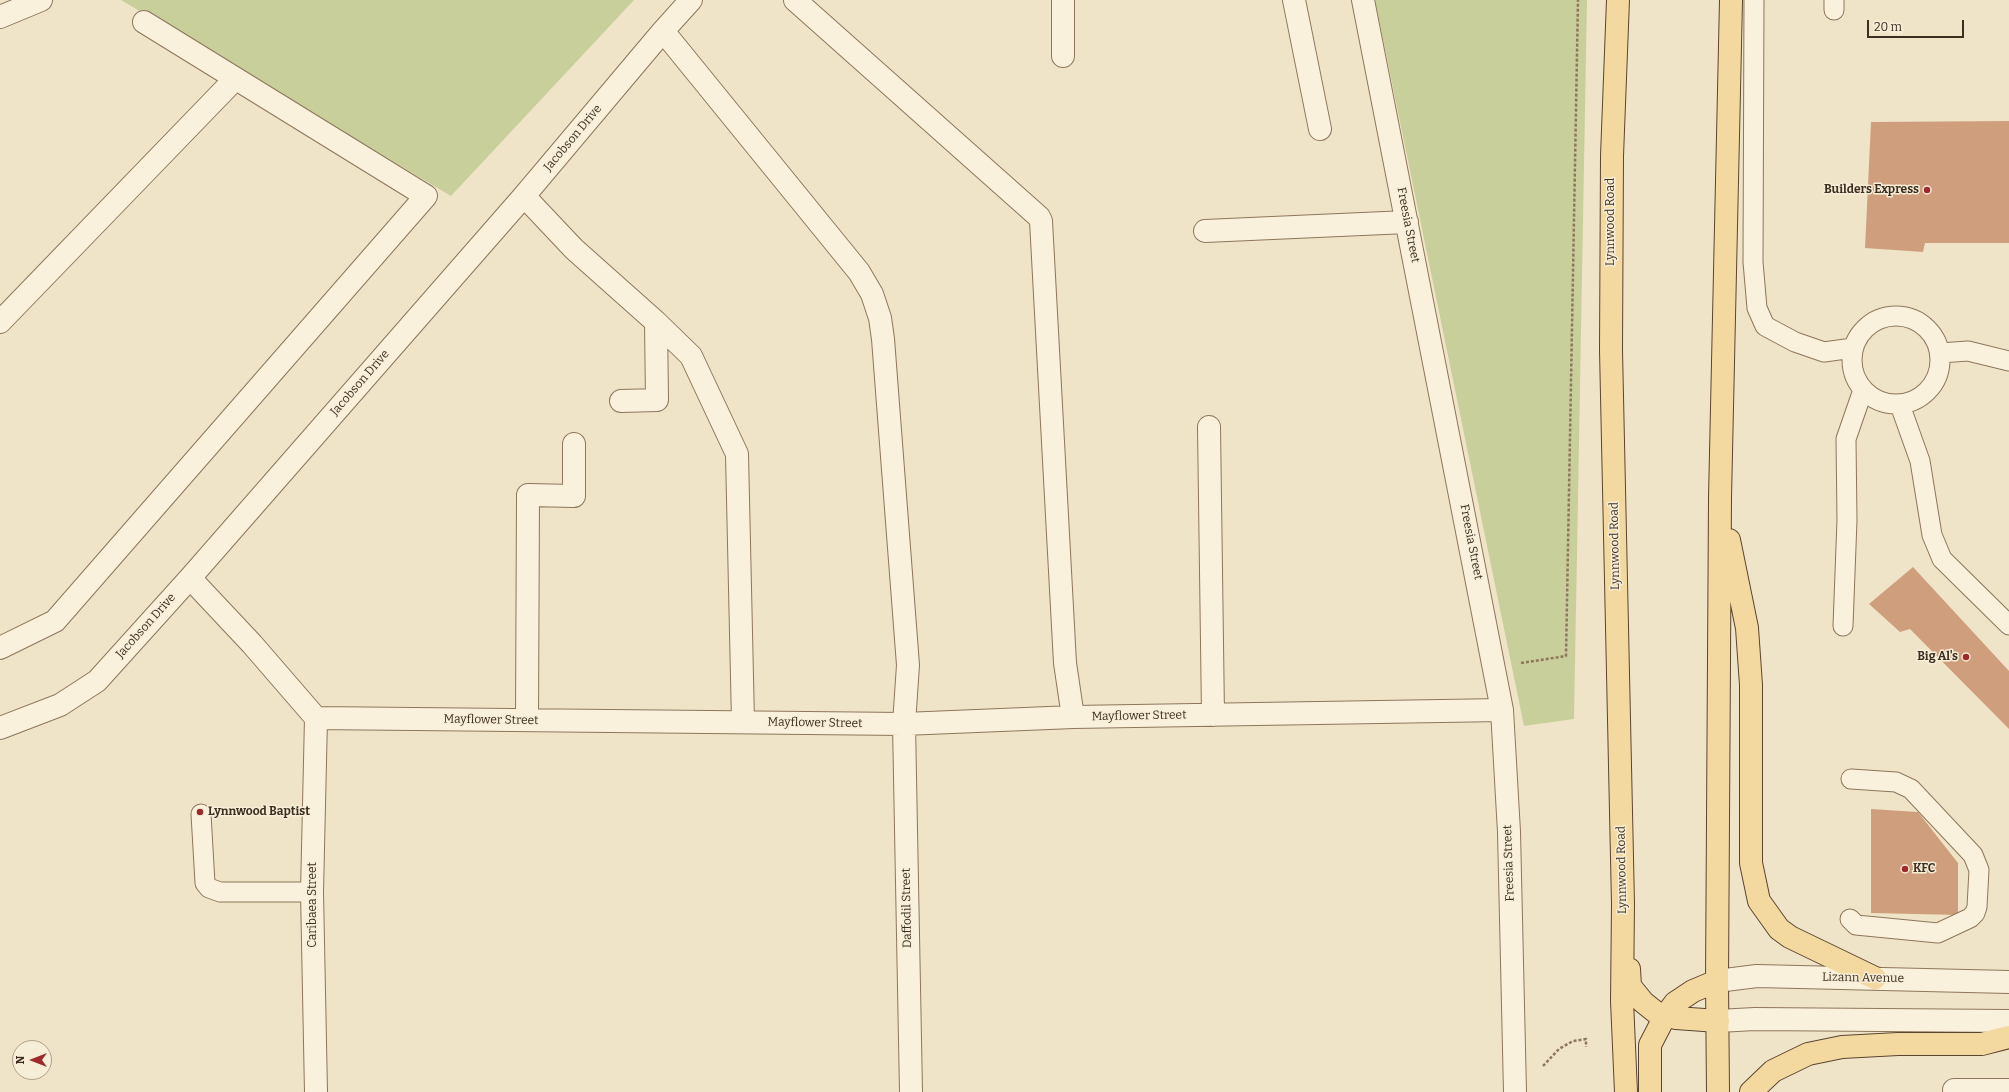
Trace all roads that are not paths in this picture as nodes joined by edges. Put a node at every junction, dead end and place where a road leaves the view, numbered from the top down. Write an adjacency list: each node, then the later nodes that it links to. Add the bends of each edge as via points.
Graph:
1 (42, 0): 10 (street)
2 (692, 0): 12 (street, Jacobson Drive)
3 (795, 0): 36 (street, via 1042,221 1065,663)
4 (1063, 0): 13 (street)
5 (1294, 0): 15 (street)
6 (1364, 0): 17 (street, Freesia Street)
7 (1618, 0): 45 (main road, Lynnwood Road, via 1612,156 1611,350)
8 (1731, 0): 29 (main road)
9 (1754, 0): 21 (lane, via 1753,262 1756,308 1765,326 1795,342 1824,352)
10 (0, 17)
11 (144, 22): 14 (street)
12 (663, 31): 16 (street, Jacobson Drive); 40 (street, Daffodil Street, via 859,272 874,300 883,339 908,665)
13 (1063, 56)
14 (235, 79): 19 (street); 33 (street, via 426,196 55,621)
15 (1320, 129)
16 (524, 196): 20 (street, via 574,249); 30 (street, Jacobson Drive)
17 (1407, 222): 18 (street); 34 (street, Freesia Street)
18 (1205, 231)
19 (0, 322)
20 (656, 322): 25 (street, via 657,400); 39 (street, via 691,356 737,454)
21 (1853, 348): 22 (lane, via 1867,326 1878,319 1898,316 1919,322 1931,333); 24 (lane, via 1851,363)
22 (1940, 353): 23 (lane, via 1968,351); 26 (lane, via 1938,376 1934,385 1924,396)
23 (2009, 361)
24 (1863, 390): 26 (lane, via 1887,405); 32 (lane, via 1846,439 1847,520)
25 (621, 401)
26 (1900, 405): 31 (lane, via 1920,461 1932,535 1942,559)
27 (1208, 427): 35 (street)
28 (574, 444): 38 (street, via 574,496 528,495)
29 (1720, 498): 47 (main road, via 1747,628 1751,685 1751,863 1759,901 1779,929 1790,937); 48 (main road)
30 (190, 578): 37 (street); 41 (street, Jacobson Drive, via 97,681 60,705)
31 (2009, 625)
32 (1843, 626)
33 (0, 648)
34 (1502, 710): 35 (street, Mayflower Street); 54 (street, Freesia Street, via 1509,832)
35 (1213, 715): 36 (street, Mayflower Street)
36 (1073, 717): 40 (street, Mayflower Street)
37 (316, 718): 38 (street, Mayflower Street); 44 (street, Caribaea Street)
38 (527, 720): 39 (street, Mayflower Street)
39 (744, 722): 40 (street, Mayflower Street)
40 (904, 724): 58 (street, Daffodil Street)
41 (0, 728)
42 (1851, 779): 46 (lane, via 1896,782 1911,789 1973,855 1978,870 1975,912 1970,918 1938,932 1856,925)
43 (201, 814): 44 (lane, via 205,883 209,888 220,892)
44 (312, 892): 57 (street, Caribaea Street)
45 (1623, 904): 50 (main road, via 1630,986 1643,1002 1658,1014); 59 (main road, Lynnwood Road, via 1622,1001)
46 (1850, 919)
47 (1874, 978): 48 (street, Lizann Avenue, via 1756,976); 49 (street, Lizann Avenue)
48 (1717, 981): 50 (main road, via 1675,1003); 51 (main road)
49 (2009, 982)
50 (1666, 1016): 51 (main road); 60 (main road, via 1650,1045)
51 (1718, 1021): 52 (street); 61 (main road)
52 (2009, 1021)
53 (2009, 1037): 62 (main road, via 1982,1044 1842,1047 1808,1054 1773,1071)
54 (1515, 1083)
55 (1954, 1090): 56 (street)
56 (2009, 1090)
57 (316, 1092)
58 (910, 1092)
59 (1626, 1092)
60 (1650, 1092)
61 (1718, 1092)
62 (1751, 1092)

